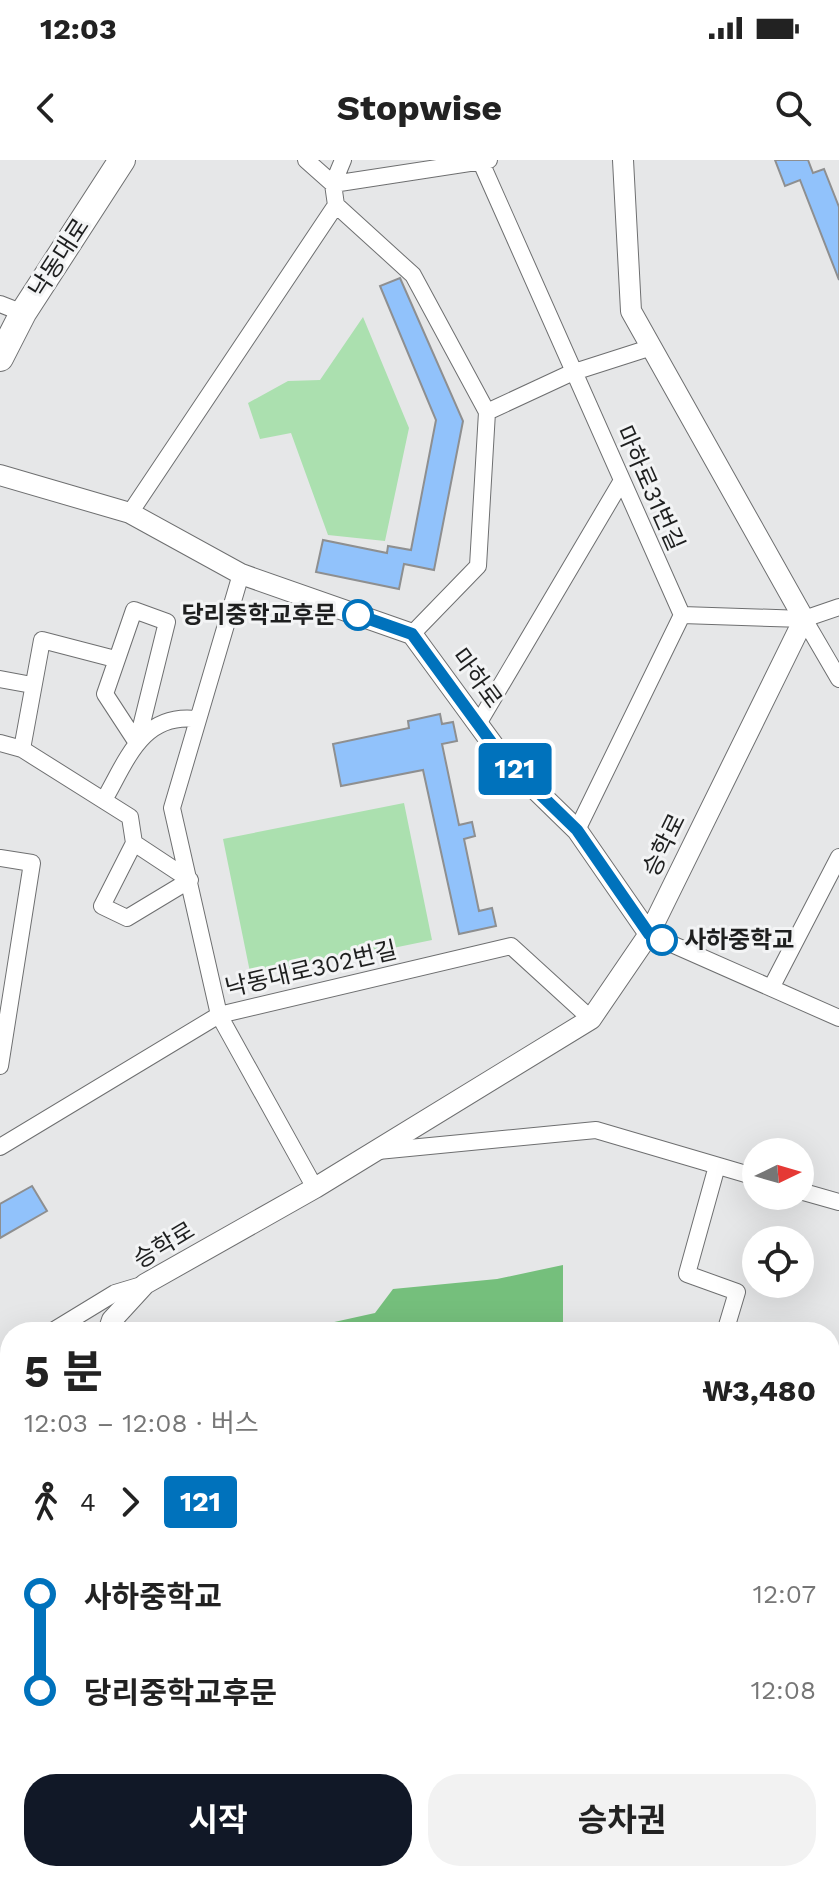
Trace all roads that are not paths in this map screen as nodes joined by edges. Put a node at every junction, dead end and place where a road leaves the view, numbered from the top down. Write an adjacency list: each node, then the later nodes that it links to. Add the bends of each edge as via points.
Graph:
1 (122, 160): 9 (main road, 낙동대로)
2 (306, 160): 7 (street)
3 (343, 160): 7 (street)
4 (480, 160): 5 (street); 7 (street); 12 (street, 마하로31번길)
5 (490, 160)
6 (623, 160): 10 (street, via 631,311)
7 (333, 184): 8 (street)
8 (336, 205): 13 (street, via 413,275); 16 (street)
9 (12, 309): 11 (main road, 낙동대로)
10 (649, 348): 12 (street); 20 (street)
11 (0, 358)
12 (571, 373): 13 (street); 15 (street, 마하로31번길)
13 (487, 412): 21 (street, via 478,566)
14 (0, 475): 16 (street)
15 (621, 482): 19 (street, 마하로31번길); 27 (street)
16 (130, 513): 17 (street)
17 (241, 574): 21 (street); 26 (street)
18 (839, 607): 20 (street)
19 (682, 615): 20 (street); 32 (street)
20 (804, 619): 24 (street); 37 (street, 승학로)
21 (412, 634): 27 (street, 마하로)
22 (115, 659): 25 (street, via 42,640); 29 (street, via 105,694); 29 (street, via 134,610 167,622)
23 (0, 679): 25 (street)
24 (839, 679)
25 (32, 685): 30 (street)
26 (196, 719): 29 (street, via 175,717); 36 (street, via 172,808)
27 (478, 724): 32 (street, 마하로, via 502,757)
28 (0, 743): 30 (street)
29 (137, 743): 31 (street)
30 (22, 749): 31 (street)
31 (104, 800): 33 (street, via 130,817)
32 (577, 830): 37 (street, 마하로)
33 (134, 843): 36 (street); 36 (street, via 102,906 127,918)
34 (839, 857): 38 (street)
35 (0, 858): 42 (street, via 32,863)
36 (190, 880): 39 (street)
37 (649, 934): 38 (street); 41 (street, 승학로)
38 (771, 988): 40 (street)
39 (219, 1015): 41 (street, 낙동대로302번길, via 511,946); 43 (street, 낙동대로302번길); 47 (street)
40 (839, 1018)
41 (591, 1019): 44 (street, 승학로)
42 (0, 1066)
43 (0, 1147)
44 (374, 1152): 45 (street, via 596,1130); 47 (street, 승학로)
45 (717, 1166): 46 (street); 53 (street, via 687,1274 737,1292)
46 (742, 1173)
47 (315, 1188): 50 (street, 승학로)
48 (814, 1195): 49 (street)
49 (839, 1202)
50 (145, 1284): 51 (street, via 115,1293); 52 (street, 승학로)
51 (67, 1322)
52 (111, 1322)
53 (728, 1322)

